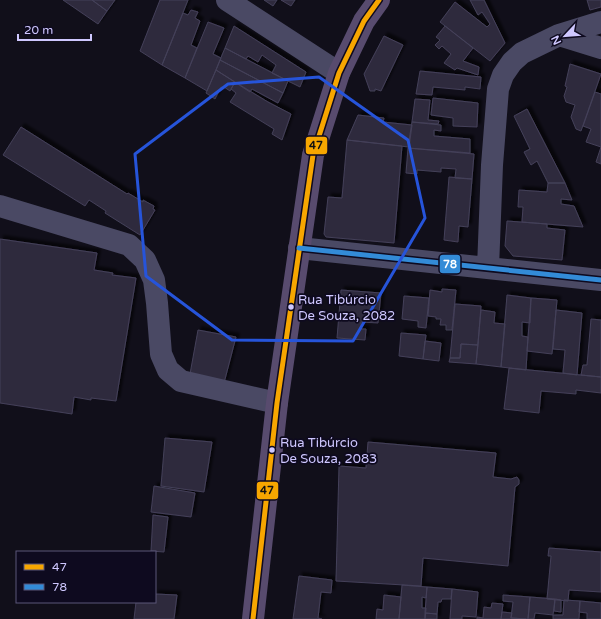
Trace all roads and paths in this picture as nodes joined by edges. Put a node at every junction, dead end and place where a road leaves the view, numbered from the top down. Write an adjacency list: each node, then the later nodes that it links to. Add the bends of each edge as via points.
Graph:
1 (227, 0): 6 (street)
2 (379, 0): 6 (main road, via 364,21)
3 (601, 22): 4 (street)
4 (559, 34): 5 (street); 9 (street, via 522,52 503,75 498,89)
5 (601, 48)
6 (339, 72): 8 (main road, via 313,155)
7 (0, 206): 11 (street, via 129,245 145,260 154,280 161,354 168,370 181,381)
8 (299, 248): 9 (street); 11 (main road)
9 (488, 268): 10 (street)
10 (601, 280)
11 (277, 403): 12 (main road)
12 (252, 619)

